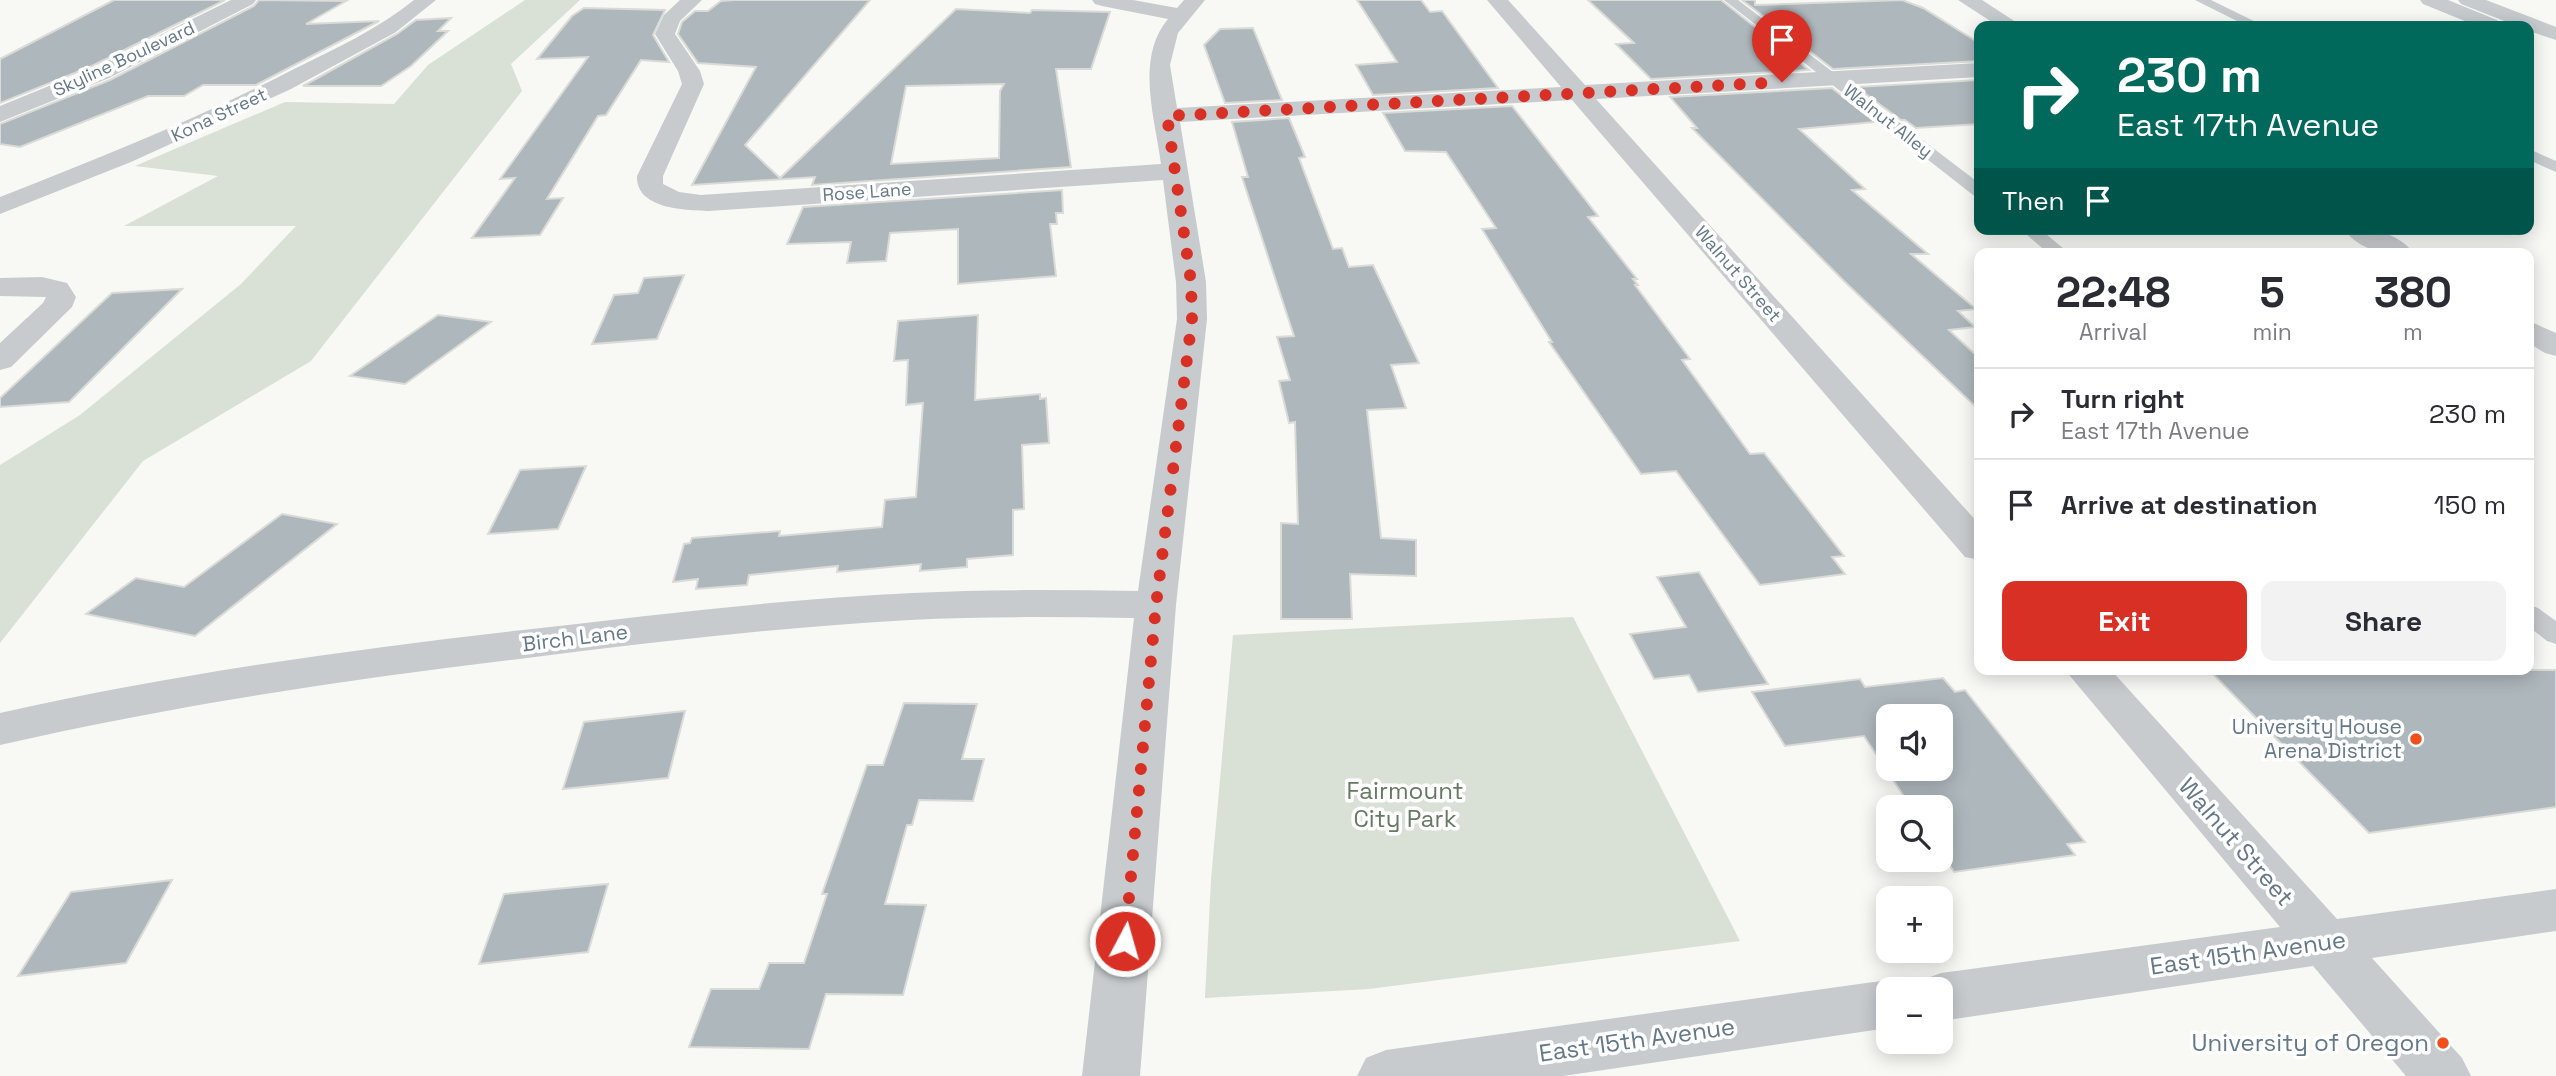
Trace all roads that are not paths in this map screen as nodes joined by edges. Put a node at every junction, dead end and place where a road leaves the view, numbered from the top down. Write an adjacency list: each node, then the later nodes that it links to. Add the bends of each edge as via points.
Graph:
1 (247, 0): 24 (street, Skyline Boulevard, via 102,73)
2 (426, 0): 30 (street, Kona Street, via 397,24 235,108)
3 (692, 0): 28 (street, Rose Lane, via 671,19 665,34 692,75 693,84 654,164 650,187 660,197 709,203)
4 (1102, 0): 11 (street)
5 (1497, 0): 23 (street, Walnut Street)
6 (1730, 0): 22 (lane, Walnut Alley)
7 (1968, 0): 12 (street)
8 (2201, 0): 13 (lane)
9 (2430, 0): 14 (street)
10 (2468, 0): 15 (street)
11 (1187, 8): 25 (street, via 1168,32 1160,55)
12 (2004, 21)
13 (2246, 21)
14 (2483, 21)
15 (2521, 21)
16 (2534, 26): 17 (street)
17 (2556, 35): 18 (street)
18 (2534, 37)
19 (2534, 40): 20 (street)
20 (2556, 50)
21 (1974, 70): 22 (street)
22 (1832, 78): 23 (street); 29 (lane, Walnut Alley)
23 (1579, 94): 25 (street); 39 (street, Walnut Street)
24 (0, 115)
25 (1167, 116): 28 (street)
26 (2534, 157): 27 (lane)
27 (2556, 167)
28 (1175, 171): 40 (street, via 1192,319)
29 (1974, 187)
30 (0, 206)
31 (2037, 235): 33 (lane)
32 (2368, 235): 34 (street)
33 (2053, 248)
34 (2389, 248)
35 (0, 287): 38 (street, via 42,286 56,289 61,296 57,307)
36 (2534, 333): 37 (street)
37 (2556, 346)
38 (0, 360)
39 (1974, 542)
40 (1156, 605): 44 (street, Birch Lane, via 966,604 689,624 241,680 120,701); 49 (street)
41 (2534, 618): 42 (lane)
42 (2556, 635)
43 (2090, 675): 46 (street, Walnut Street)
44 (0, 729)
45 (2556, 910): 46 (street, East 15th Avenue)
46 (2324, 943): 47 (street, East 15th Avenue); 51 (street, Walnut Street)
47 (1953, 995)
48 (1876, 1006): 50 (street, East 15th Avenue)
49 (1111, 1076)
50 (1386, 1076)
51 (2442, 1076)

